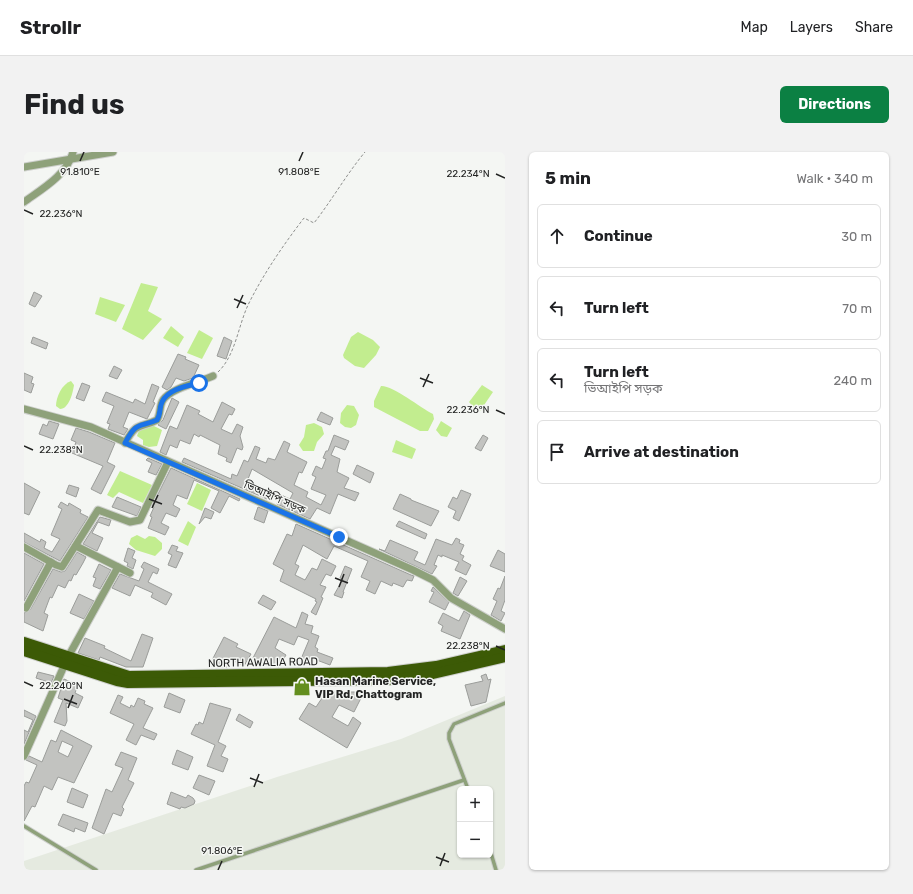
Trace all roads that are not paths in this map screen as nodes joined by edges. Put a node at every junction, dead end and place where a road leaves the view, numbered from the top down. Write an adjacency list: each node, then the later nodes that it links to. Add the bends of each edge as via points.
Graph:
1 (73, 152): 3 (street)
2 (114, 152): 3 (street)
3 (71, 160): 4 (street); 5 (street, via 51,183)
4 (24, 167)
5 (24, 202)
6 (213, 376): 8 (street, via 170,393 161,403 157,420 140,424 130,433)
7 (24, 409): 8 (street, ভিআইপি সড়ক, via 91,428)
8 (125, 443): 9 (street, ভিআইপি সড়ক)
9 (168, 462): 10 (street, via 140,520 130,522 98,510); 16 (street, ভিআইপি সড়ক, via 413,570 433,580 451,598)
10 (76, 546): 12 (street, via 62,567); 13 (street)
11 (24, 547): 12 (street)
12 (51, 562): 15 (street)
13 (118, 567): 14 (street); 21 (street)
14 (130, 572)
15 (26, 608)
16 (505, 629)
17 (24, 642): 21 (main road, NORTH AWALIA ROAD)
18 (505, 650): 21 (main road, NORTH AWALIA ROAD, via 436,666 388,672 129,676)
19 (24, 651): 21 (main road, NORTH AWALIA ROAD)
20 (505, 657): 21 (main road, NORTH AWALIA ROAD, via 426,676 390,680 128,683 117,681)
21 (67, 660): 23 (street)
22 (505, 703): 24 (lane, via 454,724 451,728 449,739)
23 (24, 756)
24 (464, 780): 25 (lane); 29 (lane)
25 (467, 786)
26 (24, 826): 28 (lane)
27 (492, 858): 30 (lane)
28 (96, 870)
29 (196, 870)
30 (496, 870)

